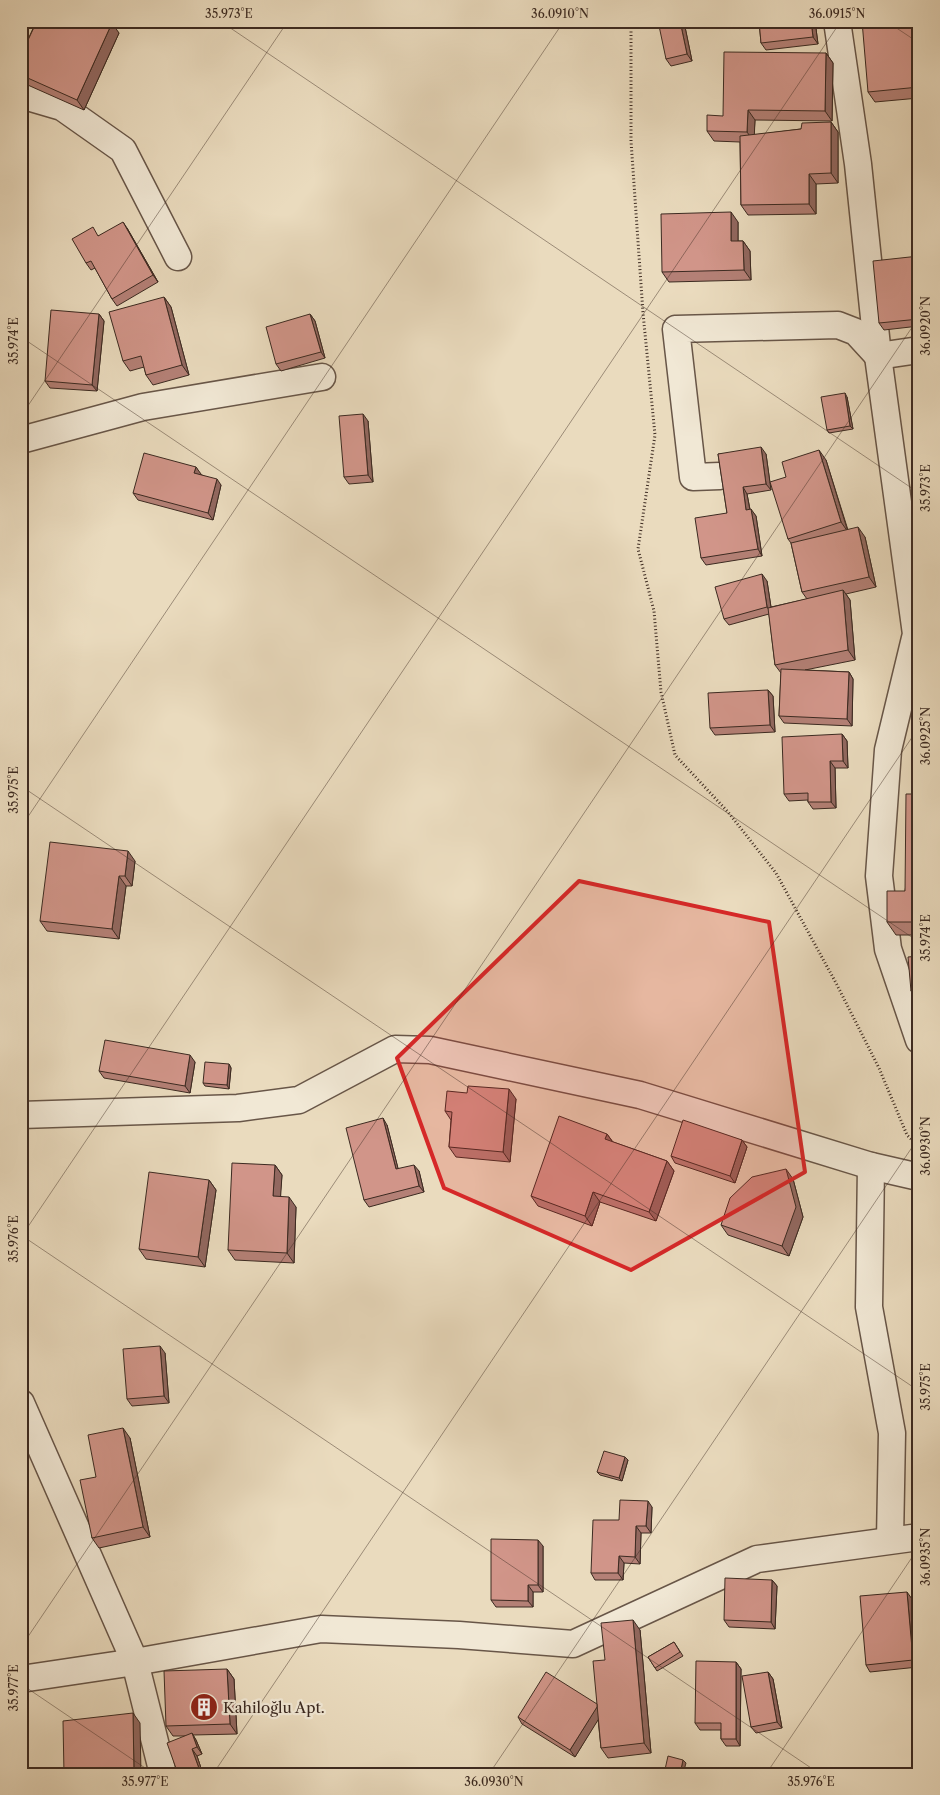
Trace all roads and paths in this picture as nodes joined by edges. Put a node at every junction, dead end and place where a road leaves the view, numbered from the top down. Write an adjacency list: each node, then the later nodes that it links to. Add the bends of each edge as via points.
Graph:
1 (631, 21): 13 (path, via 631,141 655,435 638,549 654,611 661,692 675,755 728,812 776,873 879,1068 907,1135)
2 (837, 21): 6 (street, via 858,164)
3 (21, 95): 4 (street, via 62,107 122,150)
4 (178, 257)
5 (919, 350): 6 (street)
6 (878, 356): 9 (street, via 856,332 838,325 676,329 693,477); 10 (street)
7 (322, 377): 8 (street, via 143,407)
8 (21, 440)
9 (720, 476)
10 (917, 634): 11 (street, via 888,750 879,876 888,949)
11 (919, 1040)
12 (21, 1115): 14 (street, via 238,1108 299,1100 395,1049 430,1050 640,1095)
13 (919, 1147)
14 (871, 1166): 15 (street); 18 (street, via 869,1306 892,1433)
15 (919, 1177)
16 (21, 1403): 19 (street)
17 (919, 1537): 18 (street)
18 (890, 1540): 19 (street, via 757,1559 573,1644 321,1629)
19 (135, 1662): 20 (street); 21 (street)
20 (21, 1679)
21 (163, 1774)

